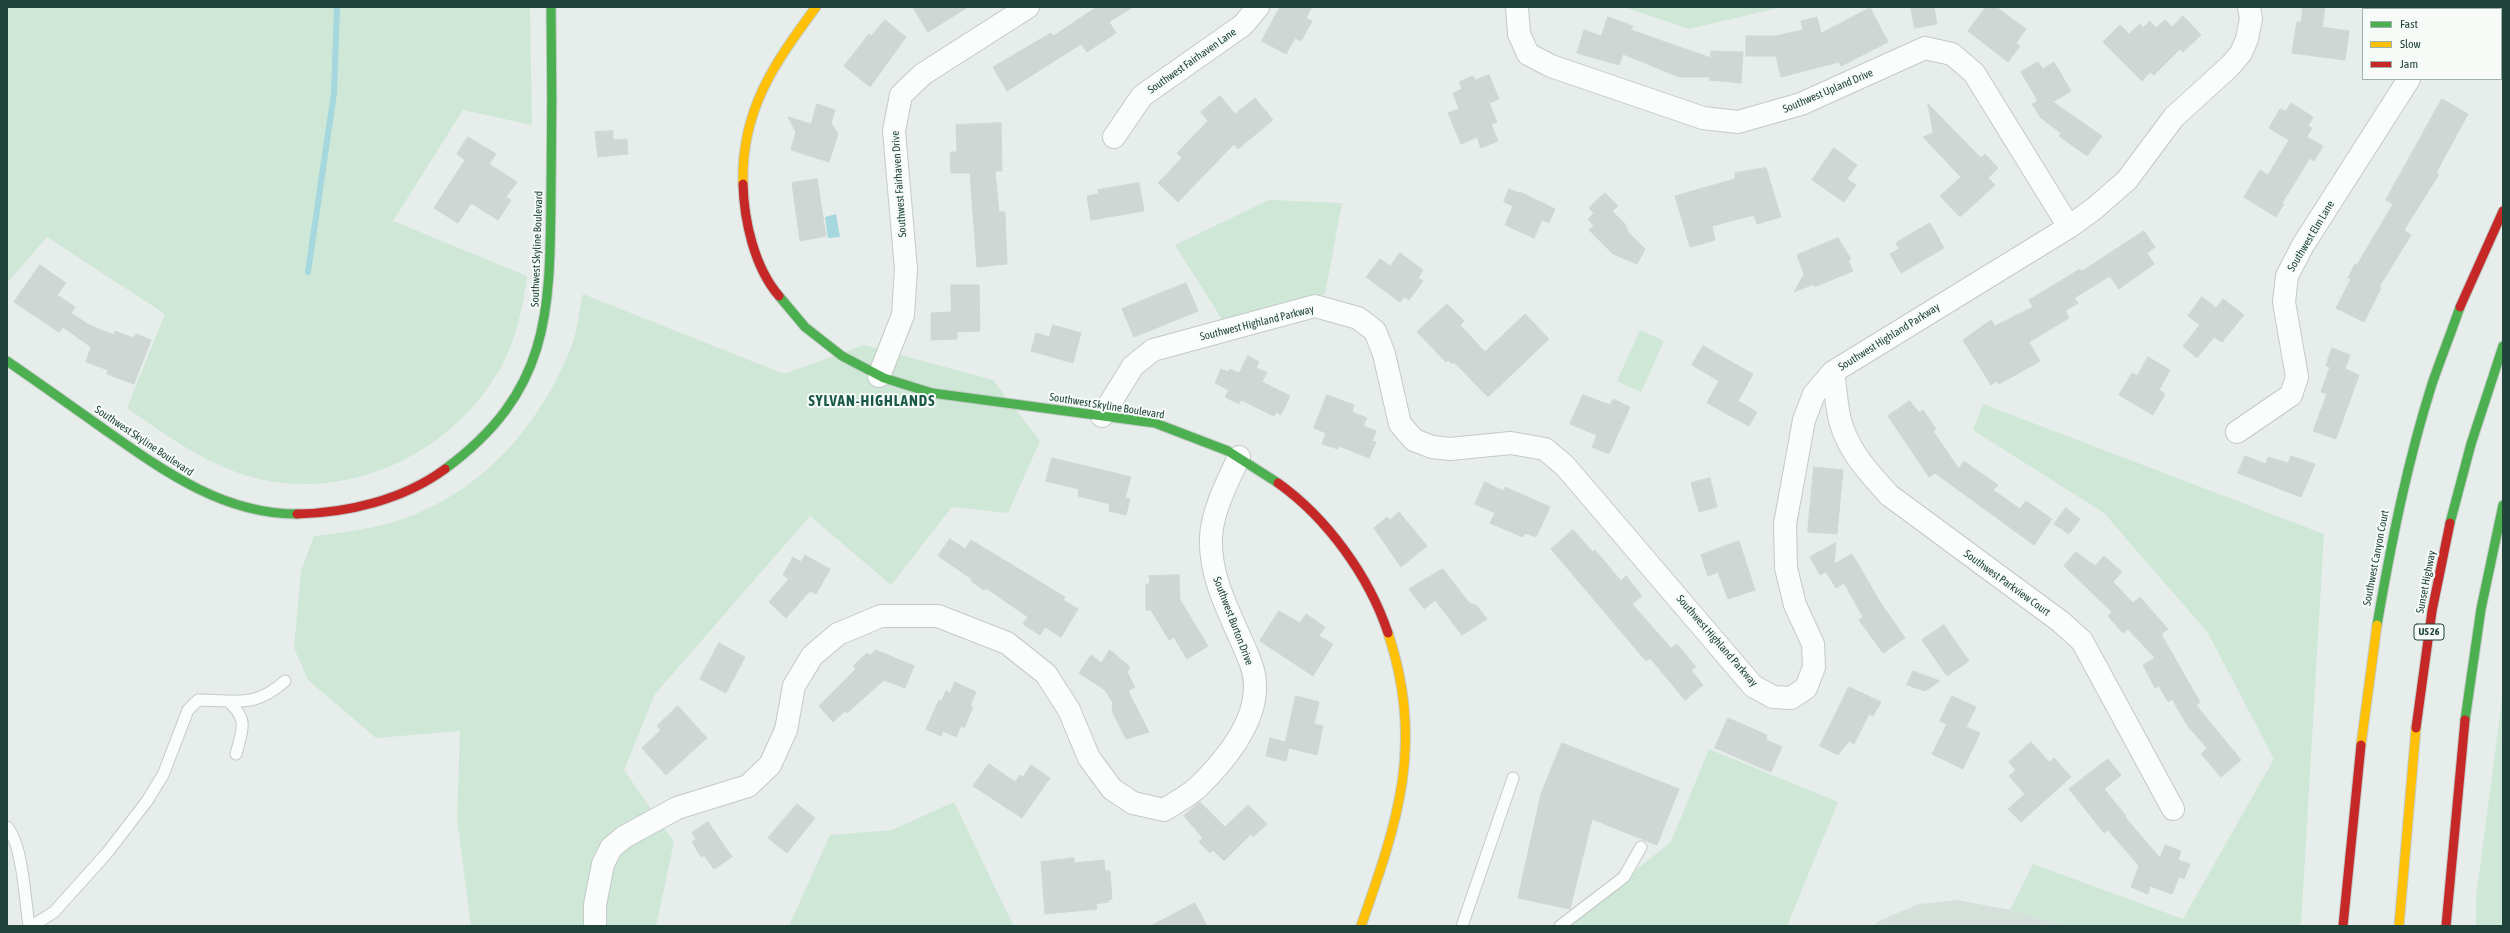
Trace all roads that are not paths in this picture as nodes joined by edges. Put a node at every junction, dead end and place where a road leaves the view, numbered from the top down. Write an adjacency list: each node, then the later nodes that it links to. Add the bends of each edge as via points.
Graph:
1 (551, 7): 12 (main road, Southwest Skyline Boulevard, via 550,284 544,327 532,363 514,399 488,432 444,472 411,489 370,505 347,510 306,515 241,507 182,482)
2 (816, 7): 14 (main road, Southwest Skyline Boulevard, via 773,66 753,111 743,159 746,229 764,276 780,298 833,349 858,367)
3 (1028, 7): 14 (street, Southwest Fairhaven Drive, via 923,74 901,95 894,131 906,269 903,315)
4 (1258, 7): 8 (street, Southwest Fairhaven Lane, via 1243,25 1142,96)
5 (1517, 7): 10 (street, Southwest Upland Drive, via 1519,34 1528,54 1551,66 1703,118 1738,122 1801,104 1925,48 1952,54 1974,73)
6 (2249, 7): 10 (street, Southwest Highland Parkway, via 2251,19 2248,39 2237,57 2174,117 2127,180)
7 (2408, 80): 16 (street, Southwest Elm Lane, via 2303,246 2287,276 2284,302 2297,378 2291,395)
8 (1114, 137)
9 (2503, 211): 31 (main road, Southwest Canyon Court, via 2471,279 2439,361 2403,481 2370,660)
10 (2069, 227): 13 (street, Southwest Highland Parkway)
11 (2503, 346): 32 (main road, Sunset Highway / US 26, via 2464,465 2432,612 2414,751)
12 (7, 361)
13 (1833, 372): 15 (street, Southwest Highland Parkway, via 1814,394 1804,420 1785,524 1786,568 1794,604 1812,644 1814,667 1806,688 1791,698 1773,697 1753,686 1565,466 1545,449 1511,443 1432,448 1414,440 1400,424 1384,354 1375,331 1358,318 1315,306 1153,350 1134,366); 23 (street, Southwest Parkview Court, via 1841,426 1852,450 1866,471 1889,495 2061,622 2082,641)
14 (879, 376): 15 (main road, Southwest Skyline Boulevard, via 932,393)
15 (1102, 416): 17 (main road, Southwest Skyline Boulevard, via 1155,423)
16 (2237, 432)
17 (1239, 457): 27 (street, Southwest Burton Drive, via 1223,492 1211,537 1215,576 1252,666 1255,702 1243,734 1197,788 1164,810 1133,803 1112,789 1089,758 1069,710 1046,674 1007,643 938,616 881,616 838,634 812,656 794,686 786,730 770,765 748,786 678,808 624,837 610,848 603,864 595,905); 28 (main road, Southwest Skyline Boulevard, via 1292,495 1343,548 1377,605 1401,676 1407,745 1402,795 1389,846)
18 (2503, 505): 33 (main road, via 2493,544 2472,668 2455,806)
19 (285, 681): 20 (lane, via 271,693 253,701)
20 (229, 702): 21 (lane, via 241,714 243,723); 26 (lane, via 198,700 188,710 163,775 147,801 107,853 54,912)
21 (236, 754)
22 (1513, 778): 29 (lane)
23 (2173, 809)
24 (7, 827): 26 (lane, via 12,833 20,857)
25 (1641, 847): 30 (lane, via 1624,877)
26 (30, 926)
27 (595, 926)
28 (1361, 926)
29 (1462, 926)
30 (1560, 926)
31 (2343, 926)
32 (2399, 926)
33 (2446, 926)

